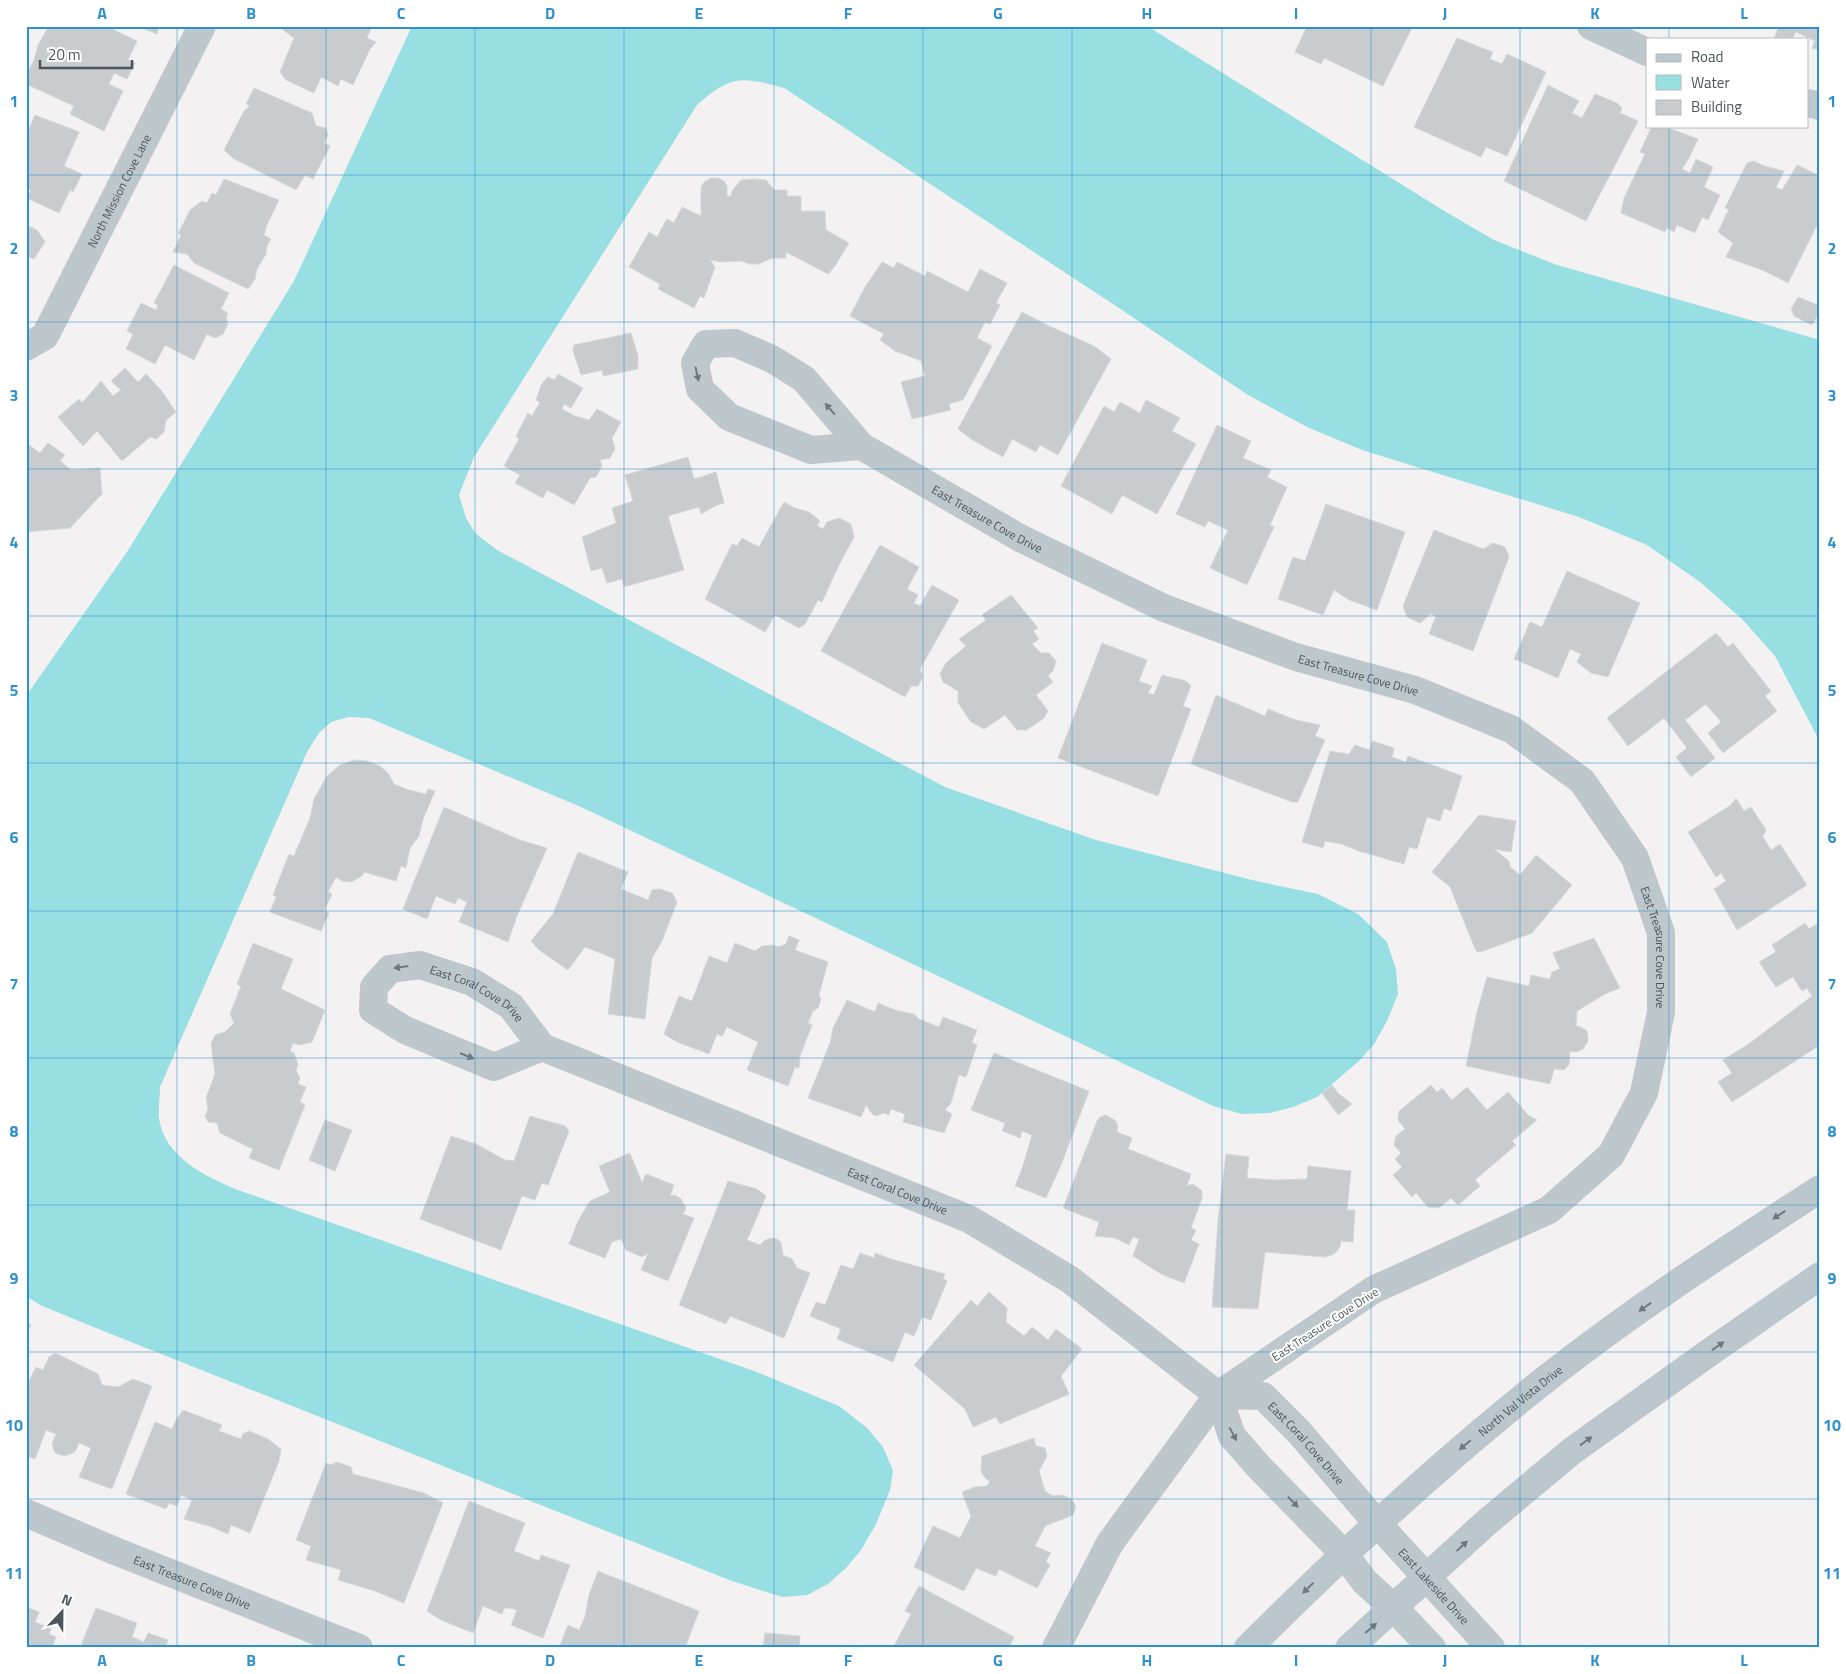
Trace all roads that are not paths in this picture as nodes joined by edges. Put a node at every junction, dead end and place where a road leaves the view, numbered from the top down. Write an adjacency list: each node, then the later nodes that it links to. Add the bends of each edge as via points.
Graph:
1 (202, 26): 4 (street, North Mission Cove Lane, via 45,336)
2 (1591, 26): 3 (street)
3 (1646, 52)
4 (26, 347)
5 (861, 446): 5 (street, East Treasure Cove Drive, one-way to 5, via 804,379 772,359 734,343 706,344 694,363 700,389 729,417 811,450); 9 (street, East Treasure Cove Drive, via 1020,538 1164,608 1296,658 1415,690 1511,729 1582,781 1635,858 1661,933 1661,1012 1644,1093 1611,1155 1549,1210 1373,1290)
6 (542, 1047): 6 (street, East Coral Cove Drive, one-way to 6, via 511,1006 472,982 420,965 390,969 374,986 373,1010 405,1030 494,1067); 9 (street, East Coral Cove Drive, via 969,1219 1069,1279)
7 (1820, 1189): 11 (main road, North Val Vista Drive, one-way to 11, via 1680,1281 1585,1350 1472,1439)
8 (1820, 1276): 13 (main road, one-way to 8, via 1487,1522 1572,1451)
9 (1218, 1395): 11 (street, East Coral Cove Drive, via 1263,1396 1299,1432); 12 (street, one-way to 12, via 1232,1436); 16 (street, East Treasure Cove Drive, via 1110,1543)
10 (26, 1513): 15 (street, East Treasure Cove Drive)
11 (1377, 1524): 12 (main road, North Val Vista Drive); 13 (street, East Lakeside Drive)
12 (1344, 1554): 14 (street, via 1365,1582); 17 (main road, North Val Vista Drive, one-way to 17)
13 (1426, 1579): 14 (main road); 20 (street, East Lakeside Drive)
14 (1394, 1608): 18 (main road, one-way to 14); 19 (street)
15 (358, 1648)
16 (1056, 1648)
17 (1248, 1648)
18 (1349, 1648)
19 (1432, 1648)
20 (1491, 1648)

